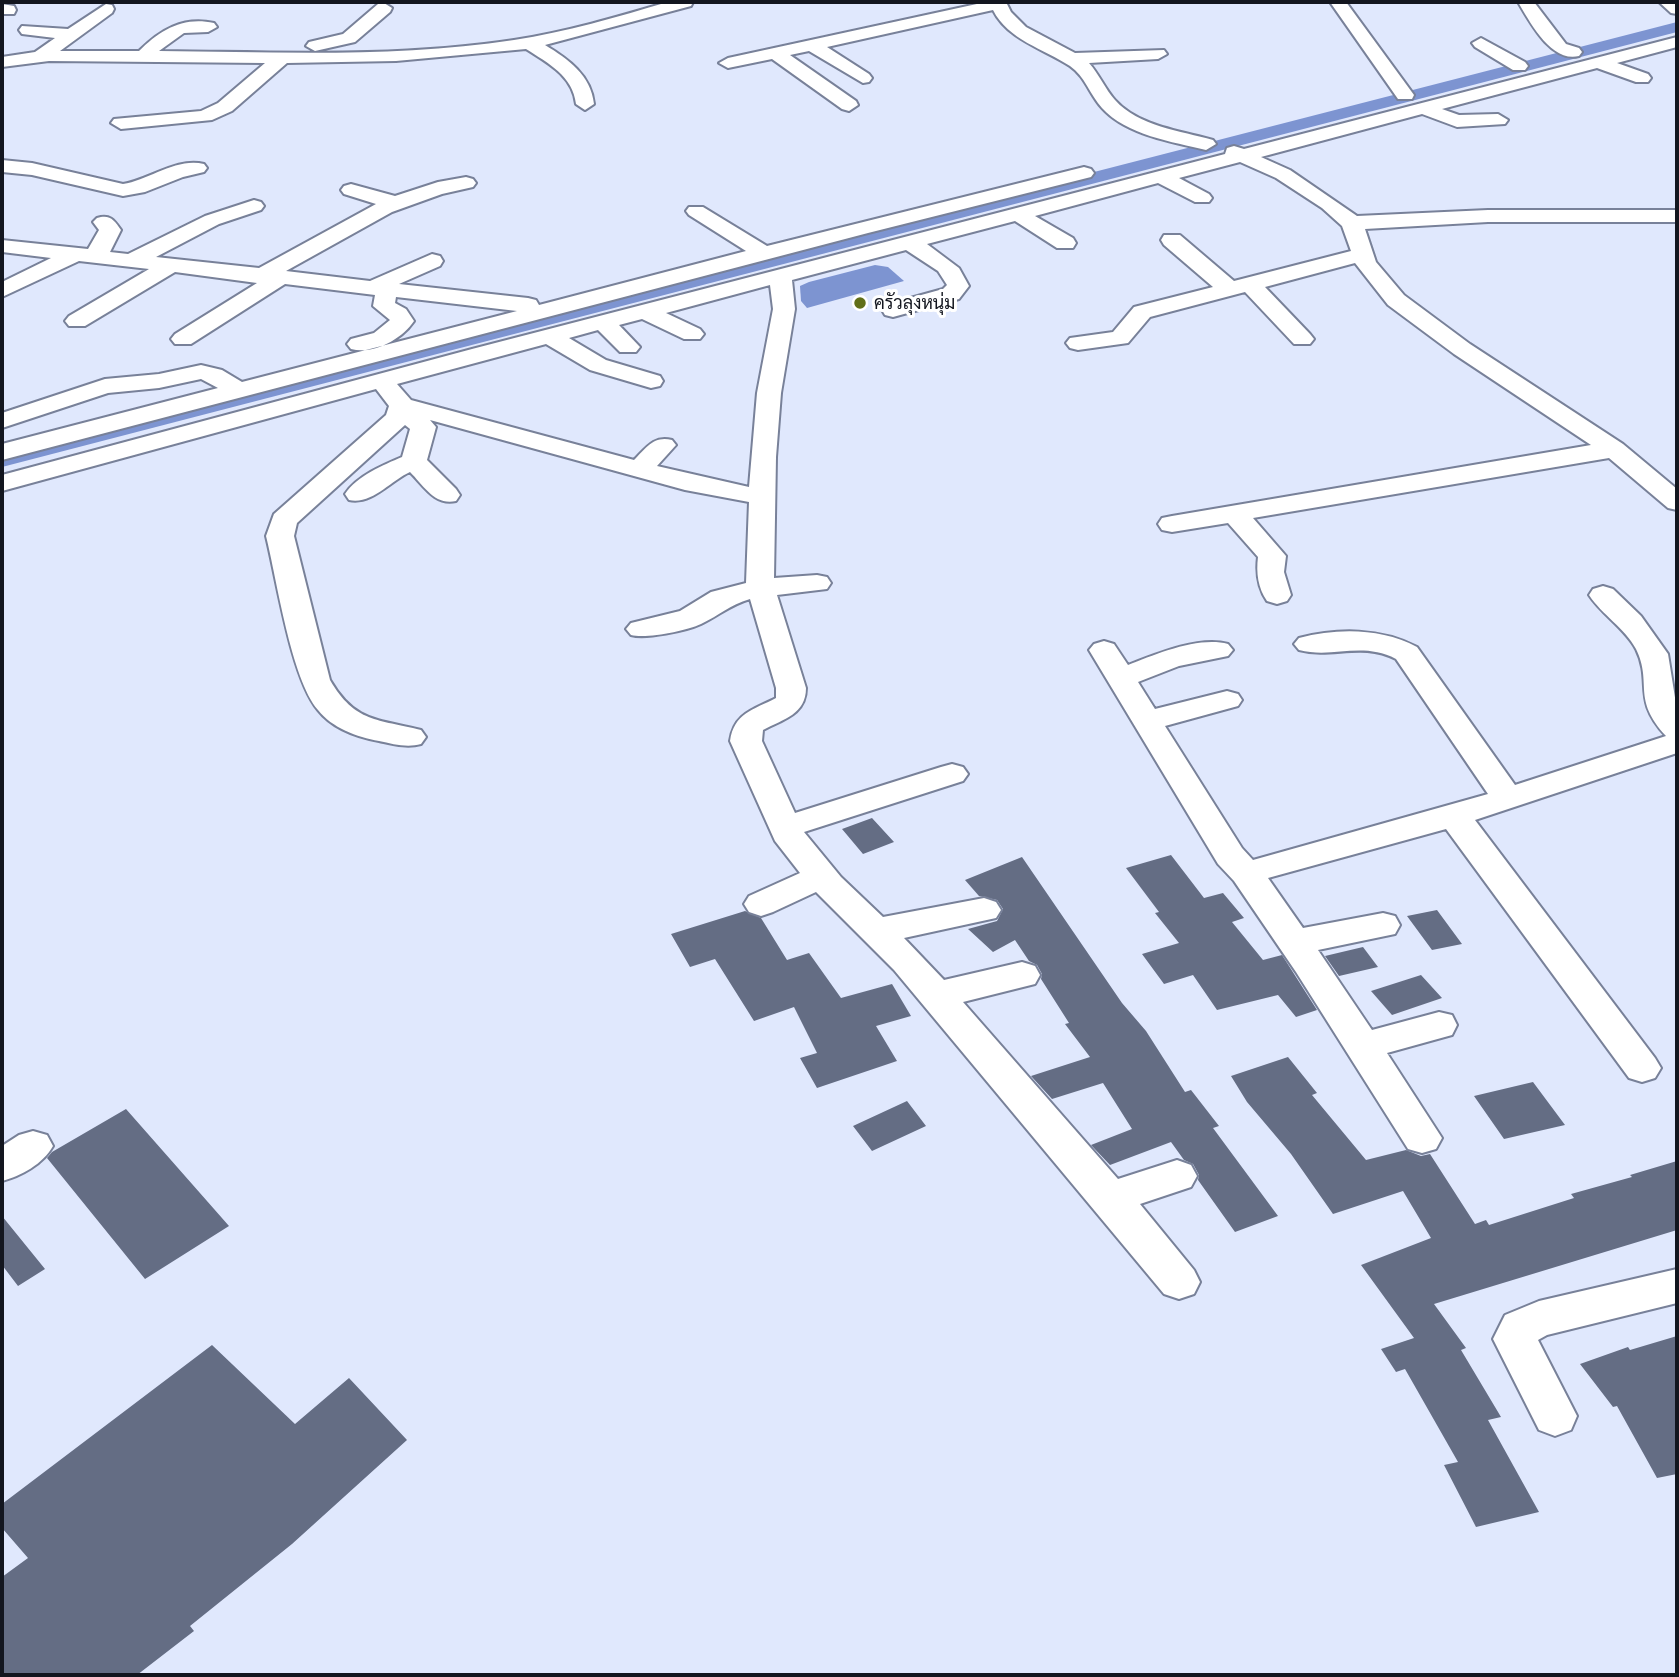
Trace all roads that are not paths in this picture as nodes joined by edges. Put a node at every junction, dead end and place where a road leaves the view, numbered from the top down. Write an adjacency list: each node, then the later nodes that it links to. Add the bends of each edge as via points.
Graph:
1 (685, 2): 19 (street)
2 (1338, 2): 38 (street)
3 (1526, 2): 23 (street, via 1560,48)
4 (1667, 2): 9 (street)
5 (998, 3): 10 (street); 31 (street, via 1003,17 1022,32)
6 (910, 5): 10 (street)
7 (384, 8): 16 (street)
8 (106, 9): 17 (street)
9 (1677, 9)
10 (942, 15): 22 (street)
11 (538, 20): 19 (street)
12 (1677, 25): 23 (street)
13 (208, 27): 26 (street, via 173,29)
14 (317, 29): 16 (street)
15 (27, 30): 17 (street)
16 (360, 31): 27 (street)
17 (70, 34): 29 (street)
18 (1139, 37): 28 (street, via 1107,39 1103,45)
19 (534, 42): 27 (street, via 409,55); 39 (street, via 580,83 586,91)
20 (1677, 42): 32 (street)
21 (1481, 43): 35 (street)
22 (813, 45): 24 (street); 36 (street)
23 (1573, 52): 35 (street)
24 (776, 53): 33 (street); 40 (street)
25 (1158, 54): 28 (street)
26 (145, 56): 27 (street); 29 (street)
27 (293, 56): 43 (street, via 225,107 205,116)
28 (1110, 56): 31 (street)
29 (40, 57): 30 (street)
30 (2, 62)
31 (1075, 62): 34 (street); 44 (street, via 1109,107 1150,128)
32 (1599, 62): 37 (street); 38 (street)
33 (728, 63)
34 (1045, 65)
35 (1519, 66): 38 (street)
36 (863, 78)
37 (1642, 78)
38 (1413, 102): 41 (street); 42 (street, via 1457,121); 44 (street)
39 (585, 104)
40 (849, 105)
41 (1310, 119)
42 (1498, 120)
43 (121, 123)
44 (1226, 146): 47 (street); 57 (street, via 1283,174); 68 (street, via 1106,168)
45 (2, 166): 46 (street, via 123,190)
46 (197, 168)
47 (1161, 177): 50 (street); 54 (street)
48 (466, 183): 51 (street, via 441,186)
49 (351, 190): 51 (street)
50 (1202, 198)
51 (396, 203): 70 (street, via 345,228)
52 (254, 206): 67 (street, via 212,220)
53 (696, 211): 68 (street)
54 (1018, 214): 59 (street); 60 (street)
55 (1677, 216): 57 (street, via 1488,216)
56 (104, 222): 64 (street, via 110,230 108,237)
57 (1352, 223): 63 (street)
58 (1172, 240): 71 (street)
59 (909, 242): 68 (street); 75 (street, via 948,270 958,286 951,294)
60 (1065, 243)
61 (2, 246): 64 (street)
62 (229, 248): 69 (street)
63 (1362, 255): 71 (street); 91 (street, via 1396,300)
64 (83, 256): 67 (street); 72 (street)
65 (331, 259): 70 (street)
66 (432, 261): 73 (street)
67 (128, 262): 69 (street)
68 (771, 265): 74 (street, via 650,283); 76 (street); 98 (street, via 784,309 769,393)
69 (174, 267): 70 (street); 77 (street)
70 (276, 279): 73 (street); 81 (street)
71 (1240, 286): 80 (street); 82 (street, via 1142,312 1120,338)
72 (2, 290)
73 (379, 290): 74 (street); 84 (street, via 384,306 402,321 395,330 366,343)
74 (581, 310): 76 (street); 79 (street); 83 (street); 87 (street)
75 (893, 310)
76 (644, 312): 78 (street)
77 (77, 321)
78 (692, 334)
79 (550, 336): 85 (street); 86 (street, via 598,365)
80 (1302, 339)
81 (184, 340)
82 (1079, 343)
83 (628, 347)
84 (325, 348)
85 (382, 381): 88 (street); 95 (street)
86 (651, 381)
87 (239, 390): 89 (street, via 201,372 105,386); 92 (street)
88 (402, 408): 93 (street, via 424,427); 94 (street); 114 (street, via 393,425 284,520 280,536 316,680 330,706 364,729)
89 (2, 421)
90 (663, 445): 94 (street)
91 (1614, 449): 99 (street); 100 (street)
92 (2, 452)
93 (414, 461): 96 (street); 97 (street)
94 (640, 468): 98 (street)
95 (2, 483)
96 (358, 494)
97 (447, 495)
98 (762, 497): 103 (street)
99 (1677, 502)
100 (1235, 514): 101 (street); 104 (street, via 1272,556 1270,572)
101 (1172, 524)
102 (815, 571): 103 (street)
103 (760, 582): 106 (street, via 721,598 690,618); 119 (street, via 791,688 791,702 748,726 746,741)
104 (1277, 594)
105 (1603, 595): 113 (street, via 1648,644 1657,672 1656,698 1665,719)
106 (641, 629)
107 (1309, 644): 117 (street, via 1371,640 1392,643 1407,653)
108 (1104, 650): 110 (street)
109 (1218, 650): 110 (street, via 1172,658)
110 (1121, 678): 112 (street)
111 (1227, 700): 112 (street)
112 (1147, 721): 120 (street, via 1230,856)
113 (1677, 730)
114 (411, 737)
115 (1677, 743): 117 (street)
116 (952, 774): 119 (street)
117 (1507, 798): 118 (street)
118 (1454, 816): 120 (street); 131 (street)
119 (785, 827): 121 (street)
120 (1246, 873): 126 (street)
121 (822, 876): 122 (street); 125 (street)
122 (761, 904)
123 (984, 910): 125 (street)
124 (1382, 925): 126 (street)
125 (876, 931): 128 (street)
126 (1294, 942): 130 (street)
127 (1022, 975): 128 (street)
128 (936, 995): 134 (street)
129 (1439, 1025): 130 (street)
130 (1363, 1046): 132 (street)
131 (1642, 1068)
132 (1422, 1138)
133 (1177, 1176): 134 (street)
134 (1110, 1198): 135 (street)
135 (1179, 1282)
136 (1677, 1286): 137 (street, via 1539,1319 1520,1328 1515,1339)
137 (1555, 1416)

